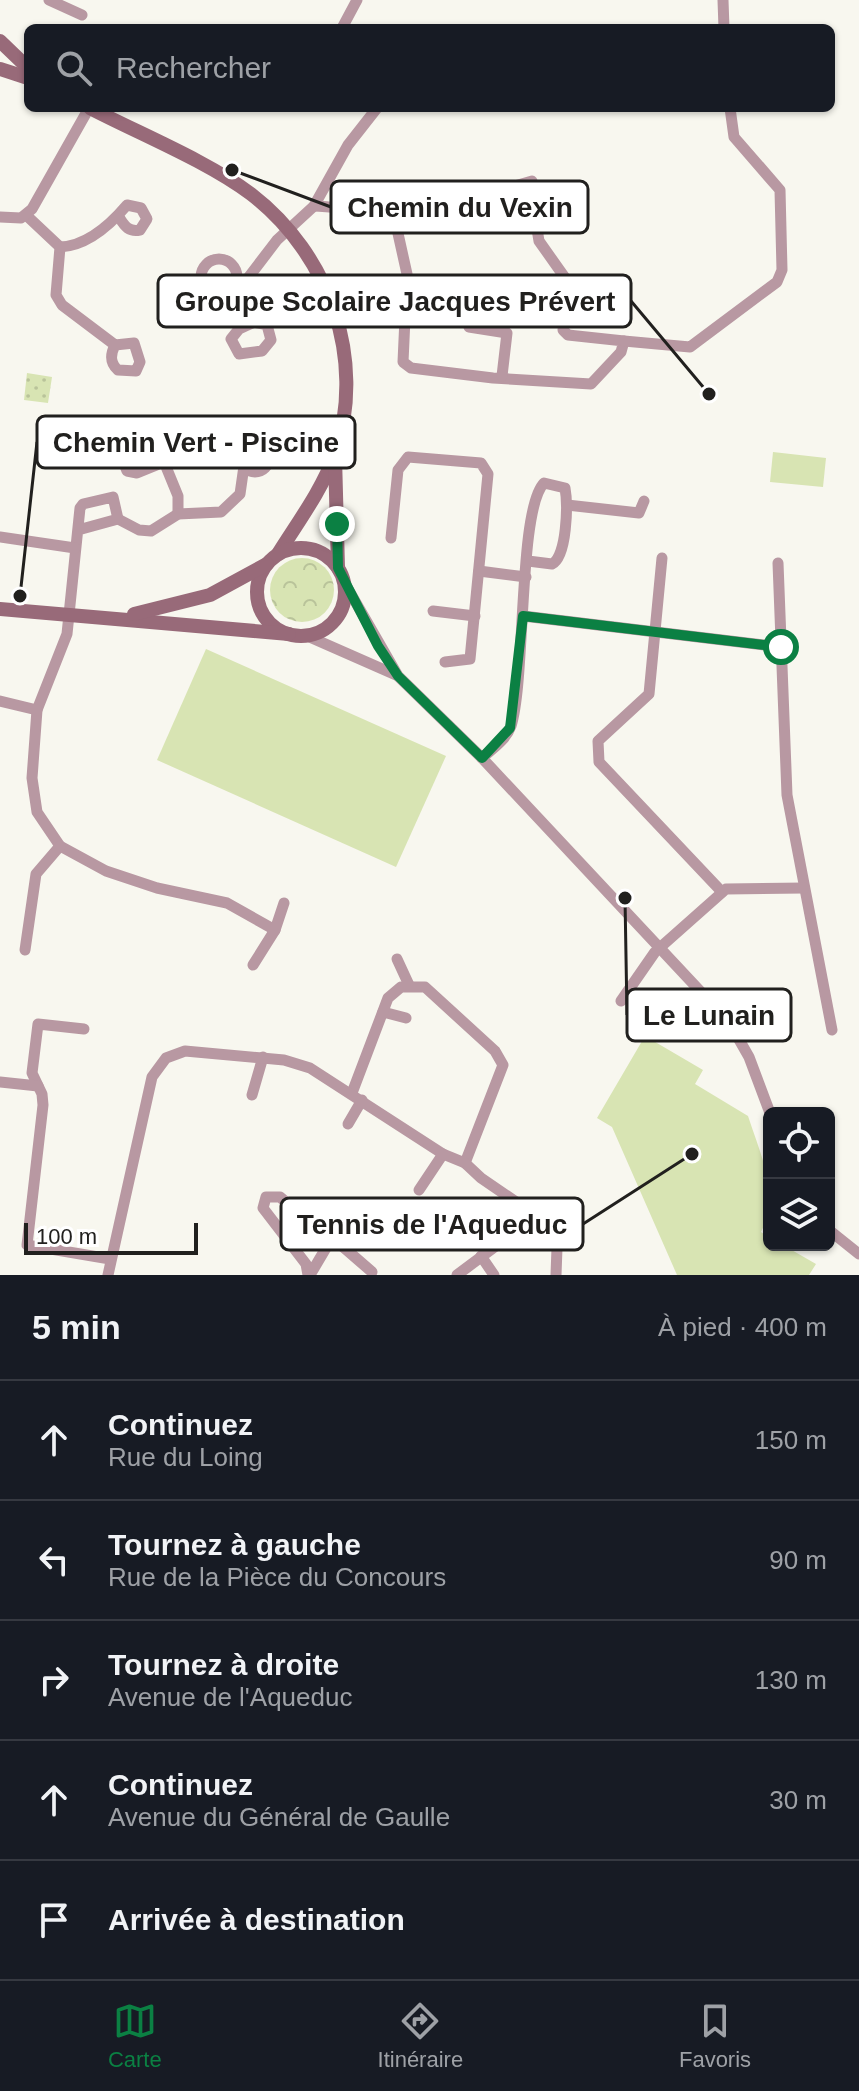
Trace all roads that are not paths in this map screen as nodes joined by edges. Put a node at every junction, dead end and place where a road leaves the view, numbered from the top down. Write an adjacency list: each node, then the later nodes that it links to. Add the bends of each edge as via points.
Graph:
1 (49, 0): 4 (street)
2 (357, 0): 5 (street)
3 (723, 0): 6 (street)
4 (82, 15)
5 (344, 24)
6 (724, 24)
7 (0, 41): 8 (street)
8 (24, 64)
9 (0, 69): 10 (street)
10 (24, 77)
11 (88, 112): 18 (street)
12 (98, 112): 22 (street, via 225,178)
13 (374, 112): 17 (street, via 348,145)
14 (731, 112): 26 (street, via 734,137 780,190 782,270 777,282 690,347)
15 (532, 181): 16 (street)
16 (509, 188): 21 (street); 26 (street, via 568,282 563,330 568,335)
17 (314, 206): 21 (street, via 341,207 359,224 371,227); 22 (street)
18 (26, 215): 19 (street); 23 (street)
19 (0, 217)
20 (119, 217): 23 (street, via 79,247)
21 (395, 220): 28 (street, via 407,274 403,362 411,368)
22 (289, 230): 24 (street, via 237,290); 29 (street, via 321,276 342,337 346,398)
23 (60, 247): 27 (street, via 56,295)
24 (254, 322)
25 (469, 327): 28 (street, via 507,333)
26 (624, 341): 28 (street, via 621,352 591,384)
27 (115, 345)
28 (502, 376)
29 (335, 453): 43 (street); 47 (street)
30 (391, 460): 31 (street)
31 (405, 461): 40 (street, via 398,470); 46 (street, via 408,457 481,463 488,474)
32 (164, 462): 36 (street, via 178,496)
33 (244, 466): 36 (street, via 240,494 231,506 221,512)
34 (644, 501): 35 (street, via 639,513)
35 (567, 505): 44 (street, via 558,561); 44 (street, via 565,488 558,484 544,483 538,489)
36 (178, 514): 37 (street, via 151,531)
37 (118, 519): 38 (street); 38 (street, via 113,497 83,504)
38 (78, 530): 41 (street)
39 (0, 537): 41 (street)
40 (391, 538)
41 (75, 548): 51 (street)
42 (662, 558): 55 (street)
43 (272, 559): 47 (street, via 293,548 311,549 332,561); 54 (street, via 210,595); 56 (street, via 260,574 257,601 266,619)
44 (528, 561): 48 (street)
45 (778, 563): 58 (street)
46 (479, 571): 48 (street); 52 (street)
47 (341, 575): 57 (street, via 341,609 317,633); 60 (street)
48 (526, 577): 53 (street)
49 (0, 609): 51 (street)
50 (433, 611): 52 (street)
51 (69, 614): 54 (street); 62 (street, via 67,634)
52 (475, 616): 59 (street, via 470,659)
53 (523, 616): 55 (street); 63 (street, via 510,728)
54 (119, 617): 56 (street)
55 (655, 631): 58 (street); 66 (street, via 649,694 598,741 599,762)
56 (289, 634): 57 (street)
57 (305, 635): 60 (street)
58 (781, 647): 65 (street, via 787,795)
59 (445, 662)
60 (398, 676): 63 (street)
61 (0, 701): 62 (street)
62 (37, 710): 64 (street, via 32,796 44,827)
63 (482, 758): 69 (street)
64 (60, 846): 68 (street, via 126,878 227,903); 70 (street, via 36,874)
65 (804, 888): 66 (street); 78 (street)
66 (722, 892): 69 (street)
67 (284, 903): 68 (street)
68 (275, 930): 72 (street)
69 (660, 948): 74 (street); 84 (street, via 741,1041)
70 (25, 950)
71 (397, 959): 73 (street)
72 (253, 965)
73 (409, 985): 75 (street, via 394,991); 87 (street, via 432,992 495,1051 503,1065)
74 (621, 1001)
75 (383, 1012): 76 (street); 83 (street)
76 (406, 1018)
77 (84, 1029): 81 (street, via 38,1024 32,1073)
78 (832, 1030)
79 (263, 1057): 82 (street); 83 (street, via 310,1068); 94 (street, via 185,1051 158,1066)
80 (0, 1082): 81 (street)
81 (38, 1086): 94 (street, via 43,1105 27,1245)
82 (252, 1095)
83 (357, 1096): 85 (street); 86 (street)
84 (768, 1107)
85 (348, 1124)
86 (443, 1154): 87 (street); 88 (street)
87 (465, 1163): 100 (street, via 548,1228 557,1248)
88 (419, 1190)
89 (835, 1235): 92 (street)
90 (508, 1237): 93 (street)
91 (328, 1243): 95 (street, via 341,1245); 97 (street); 97 (street, via 324,1233 280,1197 266,1197 263,1208)
92 (859, 1254)
93 (481, 1256): 98 (street); 99 (street)
94 (110, 1259): 96 (street)
95 (372, 1272)
96 (108, 1275)
97 (309, 1275)
98 (457, 1275)
99 (494, 1275)
100 (556, 1275)

